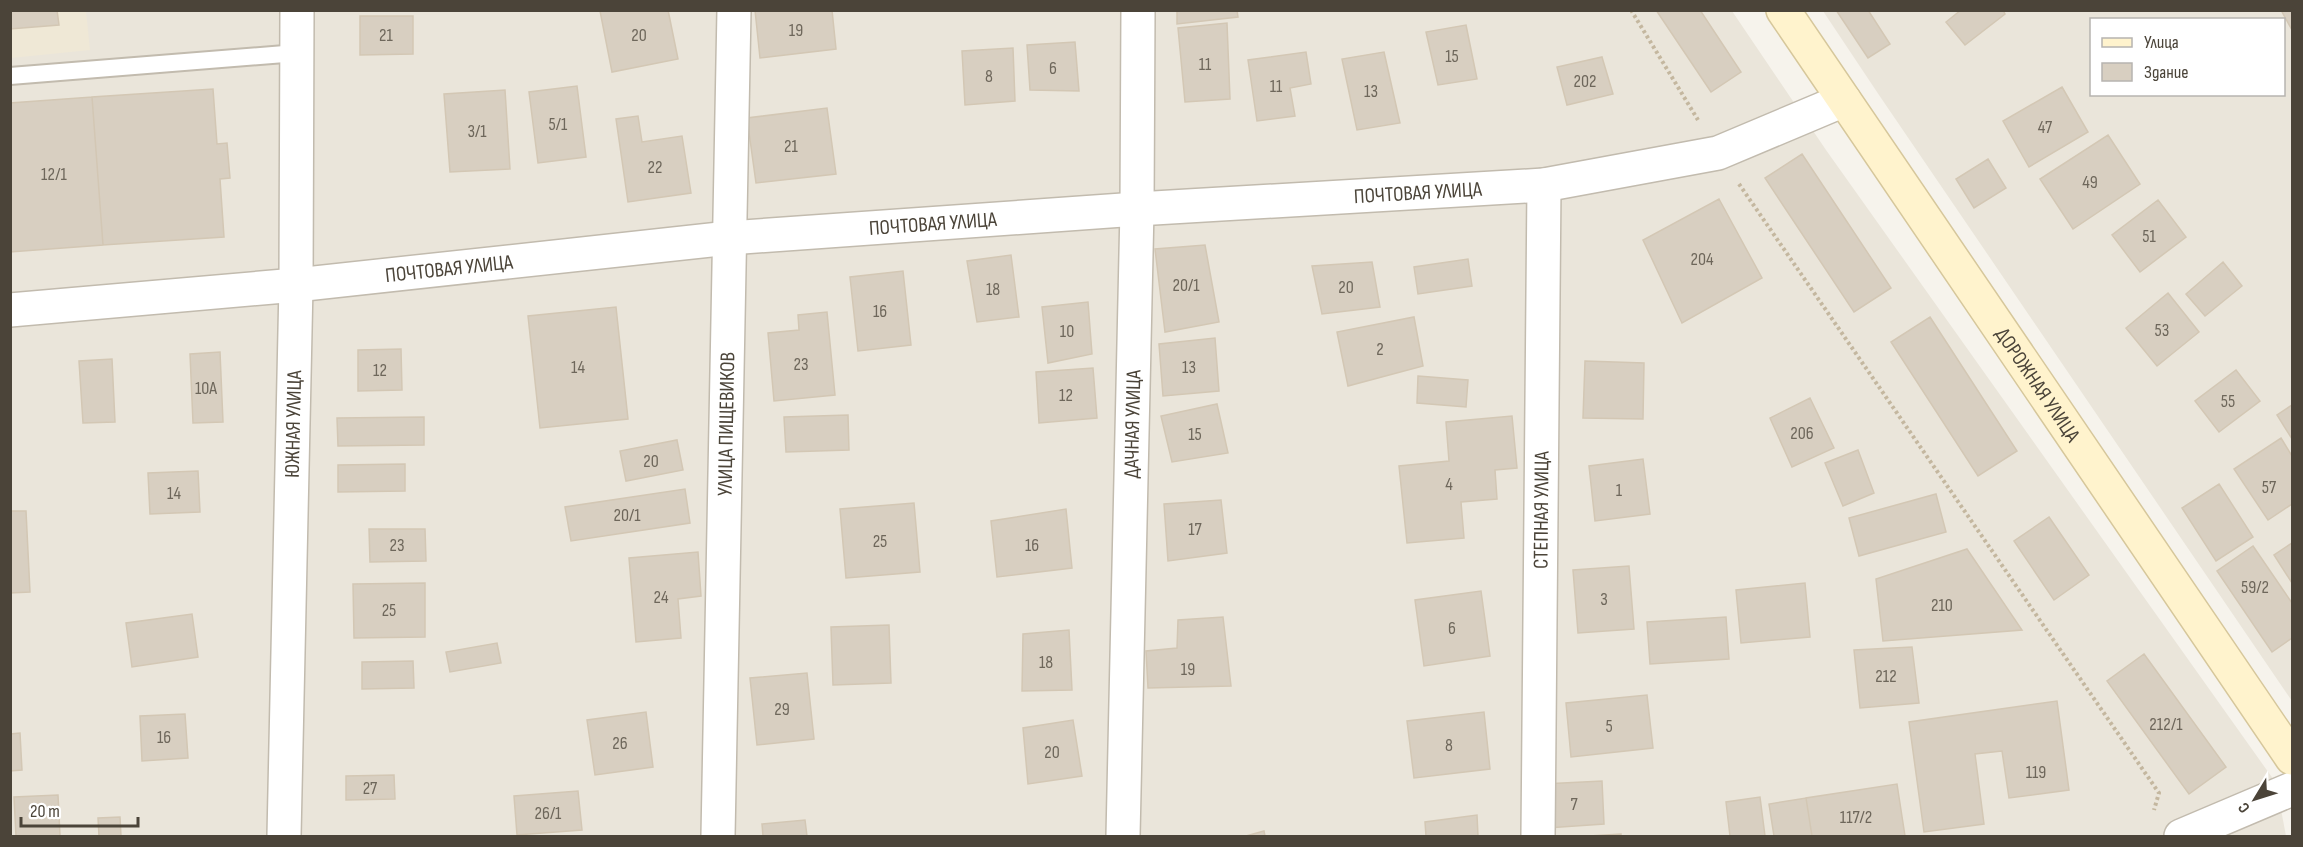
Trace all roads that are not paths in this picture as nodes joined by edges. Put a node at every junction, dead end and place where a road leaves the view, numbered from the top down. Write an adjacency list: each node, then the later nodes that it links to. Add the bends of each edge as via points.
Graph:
1 (297, 10): 5 (street, ЮЖНАЯ УЛИЦА)
2 (734, 10): 10 (street, УЛИЦА ПИЩЕВИКОВ)
3 (1138, 10): 9 (street, ДАЧНАЯ УЛИЦА)
4 (1783, 10): 7 (main road, ДОРОЖНАЯ УЛИЦА)
5 (297, 53): 6 (lane); 11 (street, ЮЖНАЯ УЛИЦА)
6 (10, 76)
7 (1844, 100): 8 (street, ПОЧТОВАЯ УЛИЦА, via 1718,153); 13 (main road, ДОРОЖНАЯ УЛИЦА)
8 (1544, 185): 9 (street, ПОЧТОВАЯ УЛИЦА); 18 (street, СТЕПНАЯ УЛИЦА)
9 (1137, 209): 10 (street, ПОЧТОВАЯ УЛИЦА); 17 (street, ДАЧНАЯ УЛИЦА)
10 (729, 238): 11 (street, ПОЧТОВАЯ УЛИЦА); 16 (street, УЛИЦА ПИЩЕВИКОВ)
11 (296, 285): 12 (street, ПОЧТОВАЯ УЛИЦА); 15 (street, ЮЖНАЯ УЛИЦА)
12 (10, 310)
13 (2292, 758)
14 (2292, 789): 19 (street)
15 (284, 837)
16 (718, 837)
17 (1123, 837)
18 (1538, 837)
19 (2181, 837)

